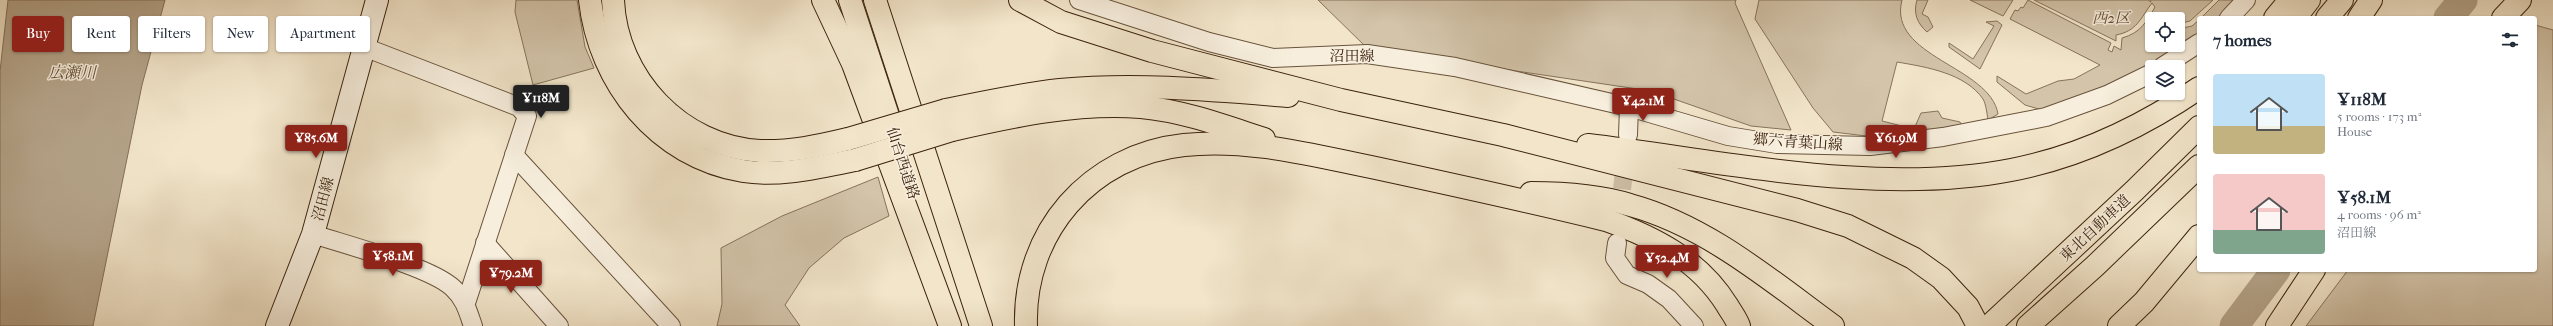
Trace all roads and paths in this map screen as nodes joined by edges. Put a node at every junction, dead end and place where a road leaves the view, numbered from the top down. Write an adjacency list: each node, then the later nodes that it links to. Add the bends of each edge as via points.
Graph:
1 (377, 0): 21 (street, 沼田線)
2 (590, 0): 30 (main road, bridge, via 598,44 623,94 648,123 665,138 691,154 743,171 800,171 855,160)
3 (613, 0): 30 (main road, bridge, via 618,41 630,67 644,88 682,125 707,138 733,147 760,151 790,151)
4 (823, 0): 49 (main road, via 853,64)
5 (850, 0): 50 (main road, 仙台西道路)
6 (875, 0): 51 (main road, 仙台西道路)
7 (1020, 0): 28 (main road, via 1061,22 1099,36)
8 (1080, 0): 29 (street, 沼田線, via 1209,42 1273,58 1367,54 1455,68)
9 (2246, 0): 15 (street)
10 (2290, 0): 16 (main road)
11 (2310, 0): 17 (main road)
12 (2342, 0): 18 (main road)
13 (2371, 0): 19 (main road)
14 (2520, 0): 20 (main road)
15 (2232, 16)
16 (2277, 16)
17 (2297, 16)
18 (2329, 16)
19 (2360, 16)
20 (2505, 16)
21 (370, 25)
22 (2197, 44): 25 (street)
23 (370, 49): 34 (street, via 519,106 527,116)
24 (363, 52): 38 (street, 沼田線)
25 (2173, 60)
26 (2145, 76): 29 (street, 郷六青葉山線, via 2107,95 2046,117 1943,137 1870,146 1777,144 1728,136)
27 (2197, 89): 32 (main road, via 2160,114 2115,137 2082,150 2011,170 1957,176 1910,178 1797,172)
28 (1342, 100): 30 (main road, via 1179,88 1117,87 1060,90); 32 (main road)
29 (1629, 107): 33 (street)
30 (949, 120): 35 (main road, via 1141,107 1201,118)
31 (2197, 129): 57 (main road, 東北自動車道)
32 (1504, 135): 56 (main road, via 1797,210 1848,226 1913,258 1941,278 1968,307)
33 (1628, 136)
34 (514, 155): 40 (street); 44 (street)
35 (1326, 158): 37 (main road); 52 (main road, via 1211,143 1154,151 1107,171 1070,202 1044,240 1034,260 1029,281 1025,304)
36 (2197, 168): 45 (main road, 東北自動車道, via 2101,261)
37 (1490, 193): 54 (main road, via 1606,220 1638,231 1670,248 1696,267 1715,288); 55 (main road, via 1564,193 1631,205 1659,215 1700,234 1736,255)
38 (313, 234): 43 (street, via 423,272 453,288); 46 (street, 沼田線)
39 (2197, 238): 58 (main road, via 2144,302)
40 (485, 243): 43 (street); 48 (street)
41 (1617, 243): 53 (street, via 1615,258 1627,274 1648,284 1669,299)
42 (2313, 272): 59 (main road)
43 (466, 303): 47 (street)
44 (664, 324)
45 (2030, 324)
46 (277, 326)
47 (473, 326)
48 (559, 326)
49 (950, 326)
50 (956, 326)
51 (980, 326)
52 (1026, 326)
53 (1694, 326)
54 (1739, 326)
55 (1833, 326)
56 (1978, 326)
57 (1989, 326)
58 (2119, 326)
59 (2277, 326)

